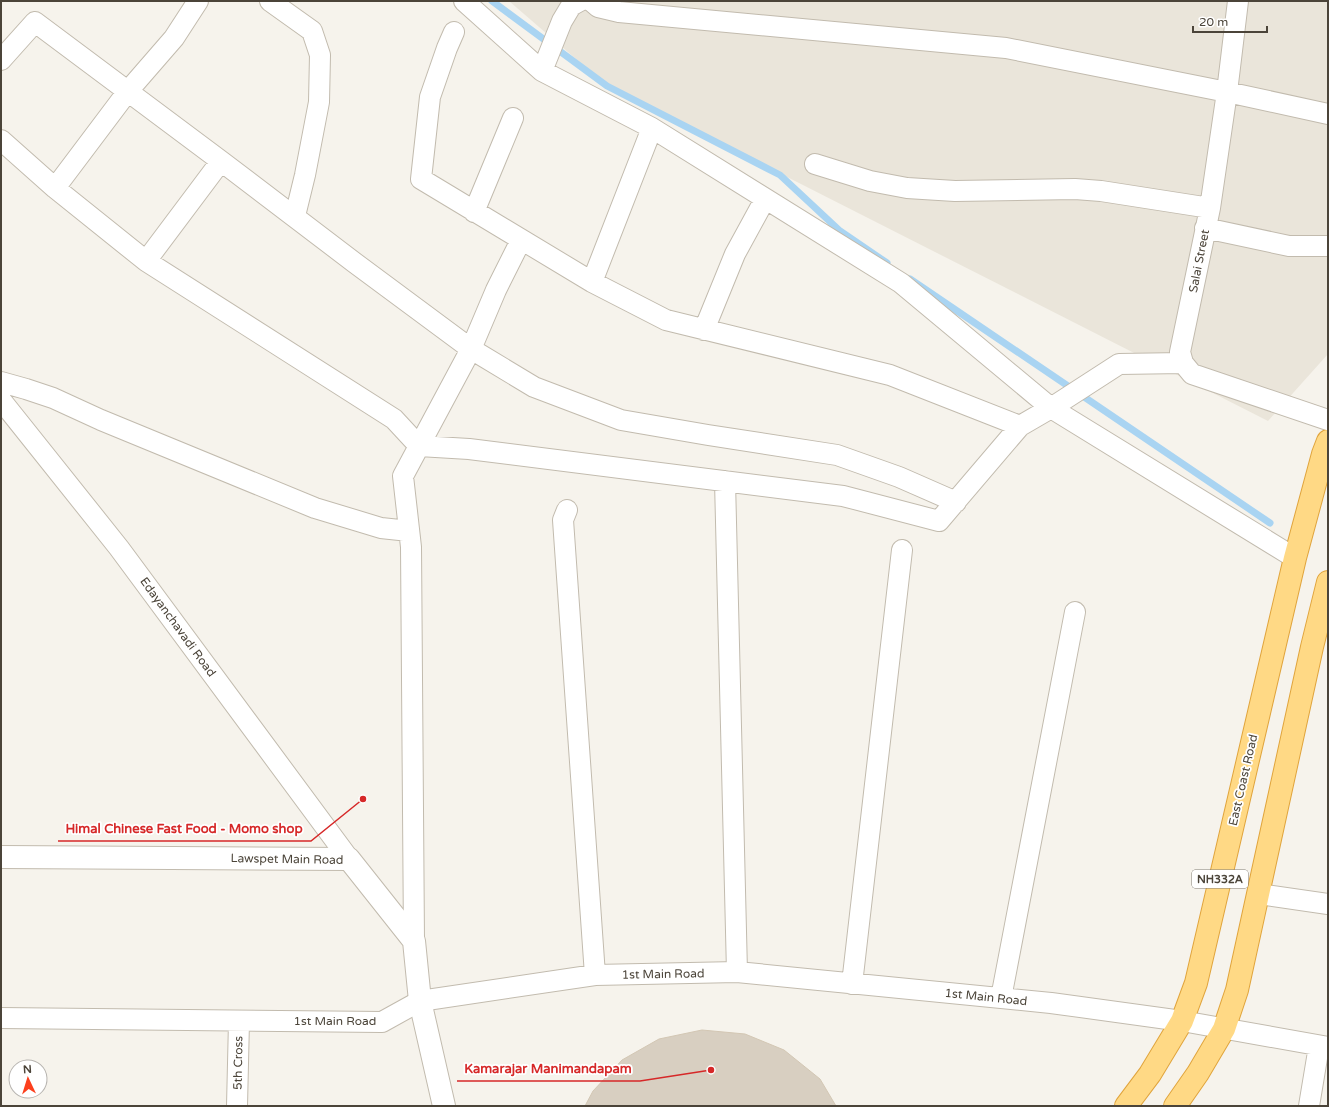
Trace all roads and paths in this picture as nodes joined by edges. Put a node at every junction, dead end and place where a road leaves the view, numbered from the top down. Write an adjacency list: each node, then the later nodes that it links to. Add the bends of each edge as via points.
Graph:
1 (198, 1): 10 (street, via 174,38)
2 (270, 1): 22 (street, via 312,31 320,55 319,102)
3 (464, 1): 9 (street)
4 (580, 1): 9 (street, via 571,6 562,21)
5 (591, 1): 11 (street, via 598,7 619,12 1006,48)
6 (1238, 1): 11 (street, Salai Street)
7 (454, 32): 21 (street, via 430,97 421,179)
8 (1, 60): 10 (street, via 35,22)
9 (542, 71): 14 (street)
10 (128, 91): 16 (street); 18 (street)
11 (1227, 92): 12 (street); 20 (street, Salai Street)
12 (1328, 114)
13 (513, 118): 21 (street)
14 (652, 128): 19 (street); 27 (street)
15 (1, 140): 18 (street)
16 (221, 161): 22 (street); 26 (street)
17 (815, 164): 20 (street, via 870,181 907,188 955,191 1075,189)
18 (55, 188): 26 (street)
19 (765, 199): 28 (street, via 734,254); 33 (street, via 901,284)
20 (1210, 208): 23 (street, Salai Street)
21 (474, 212): 24 (street)
22 (295, 216): 29 (street)
23 (1205, 228): 25 (street, via 1289,246); 30 (street, Salai Street, via 1180,352)
24 (521, 240): 27 (street); 29 (street)
25 (1328, 246)
26 (146, 260): 37 (street, via 394,419)
27 (592, 282): 28 (street, via 666,320)
28 (704, 330): 35 (street, via 890,375)
29 (471, 349): 37 (street); 39 (street, via 534,387 621,420 837,455 899,477)
30 (1183, 363): 33 (street, via 1119,364); 34 (street, via 1192,374)
31 (1, 382): 41 (street, via 53,398 315,508 380,528)
32 (1, 400): 47 (street, Edayanchavadi Road, via 119,548)
33 (1058, 403): 35 (street); 43 (street)
34 (1328, 420)
35 (1020, 426): 39 (street)
36 (1328, 441): 43 (highway, East Coast Road / NH332A)
37 (419, 446): 38 (street, via 469,449); 41 (street, via 403,476)
38 (725, 481): 39 (street, via 843,496 939,521); 51 (street)
39 (956, 502)
40 (567, 510): 52 (street, via 563,520)
41 (409, 531): 50 (street)
42 (902, 550): 53 (street)
43 (1295, 558): 58 (highway, East Coast Road / NH332A, via 1196,983)
44 (1328, 582): 48 (highway, NH332A)
45 (1075, 612): 54 (street)
46 (1, 857): 47 (street, Lawspet Main Road)
47 (349, 859): 50 (street, Lawspet Main Road)
48 (1259, 894): 49 (street); 59 (highway, NH332A, via 1237,990)
49 (1328, 904)
50 (414, 941): 55 (street)
51 (737, 972): 52 (street, 1st Main Road); 53 (street, 1st Main Road)
52 (594, 975): 55 (street, 1st Main Road)
53 (852, 984): 54 (street, 1st Main Road)
54 (1001, 998): 58 (street, 1st Main Road)
55 (420, 1001): 57 (street, 1st Main Road, via 382,1022); 62 (street)
56 (1, 1018): 57 (street, 1st Main Road)
57 (239, 1021): 61 (street, 5th Cross)
58 (1182, 1021): 59 (street, 1st Main Road); 63 (highway, East Coast Road / NH332A, via 1150,1074)
59 (1224, 1029): 60 (street, 1st Main Road); 64 (highway, NH332A)
60 (1324, 1046): 65 (street)
61 (237, 1106)
62 (444, 1106)
63 (1126, 1106)
64 (1175, 1106)
65 (1310, 1106)

